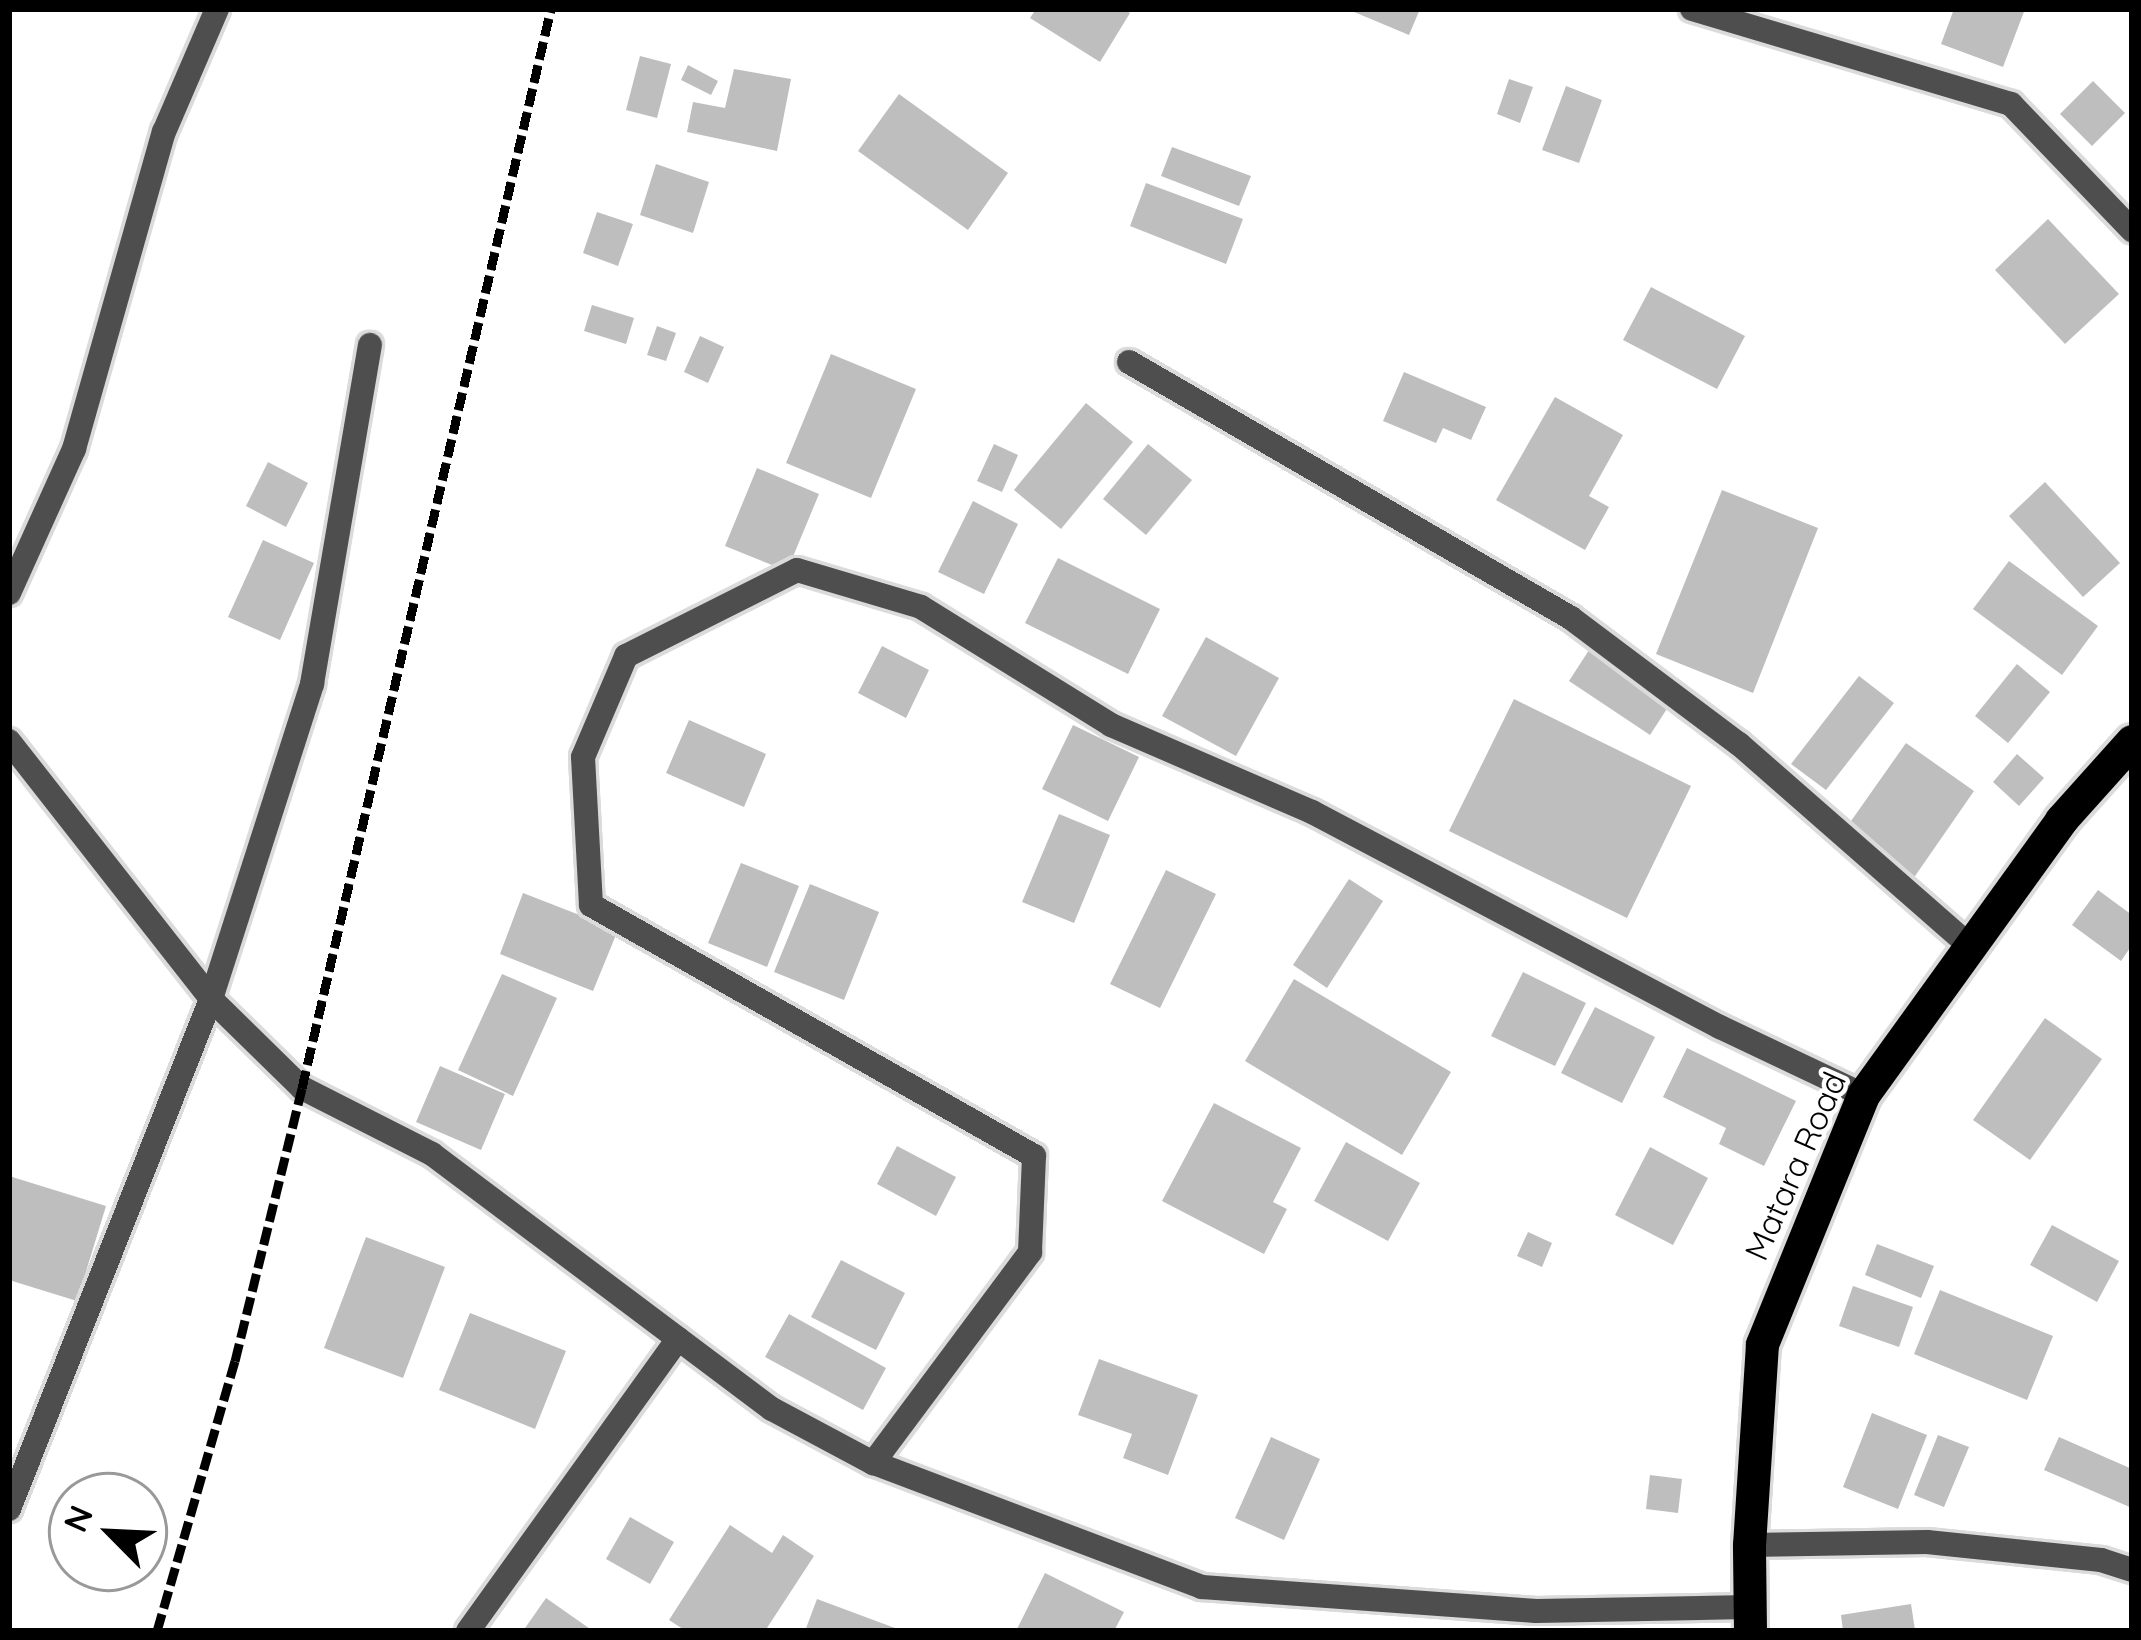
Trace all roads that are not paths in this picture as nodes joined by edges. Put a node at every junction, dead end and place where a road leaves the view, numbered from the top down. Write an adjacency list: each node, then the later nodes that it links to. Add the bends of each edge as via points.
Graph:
1 (218, 9): 6 (street, via 164,132 74,449)
2 (1692, 9): 3 (street, via 2011,104)
3 (2132, 230)
4 (370, 345): 10 (street, via 312,684)
5 (1130, 362): 9 (street, via 1571,618 1739,744)
6 (9, 593)
7 (9, 741): 10 (street)
8 (2132, 741): 9 (highway, Matara Road, via 2061,820)
9 (1970, 946): 11 (highway, Matara Road)
10 (212, 999): 12 (street, via 302,1088 432,1154); 14 (street)
11 (1863, 1095): 13 (street, via 1312,812 1111,725 921,607 797,569 626,656 584,757 591,905 1034,1156 1030,1252); 15 (highway, Matara Road, via 1762,1344)
12 (678, 1339): 13 (street, via 772,1409); 18 (street)
13 (873, 1463): 17 (street, via 1202,1586)
14 (9, 1509)
15 (1749, 1545): 16 (street, via 1927,1542); 17 (highway, Matara Road)
16 (2132, 1570)
17 (1749, 1619)
18 (468, 1631)

